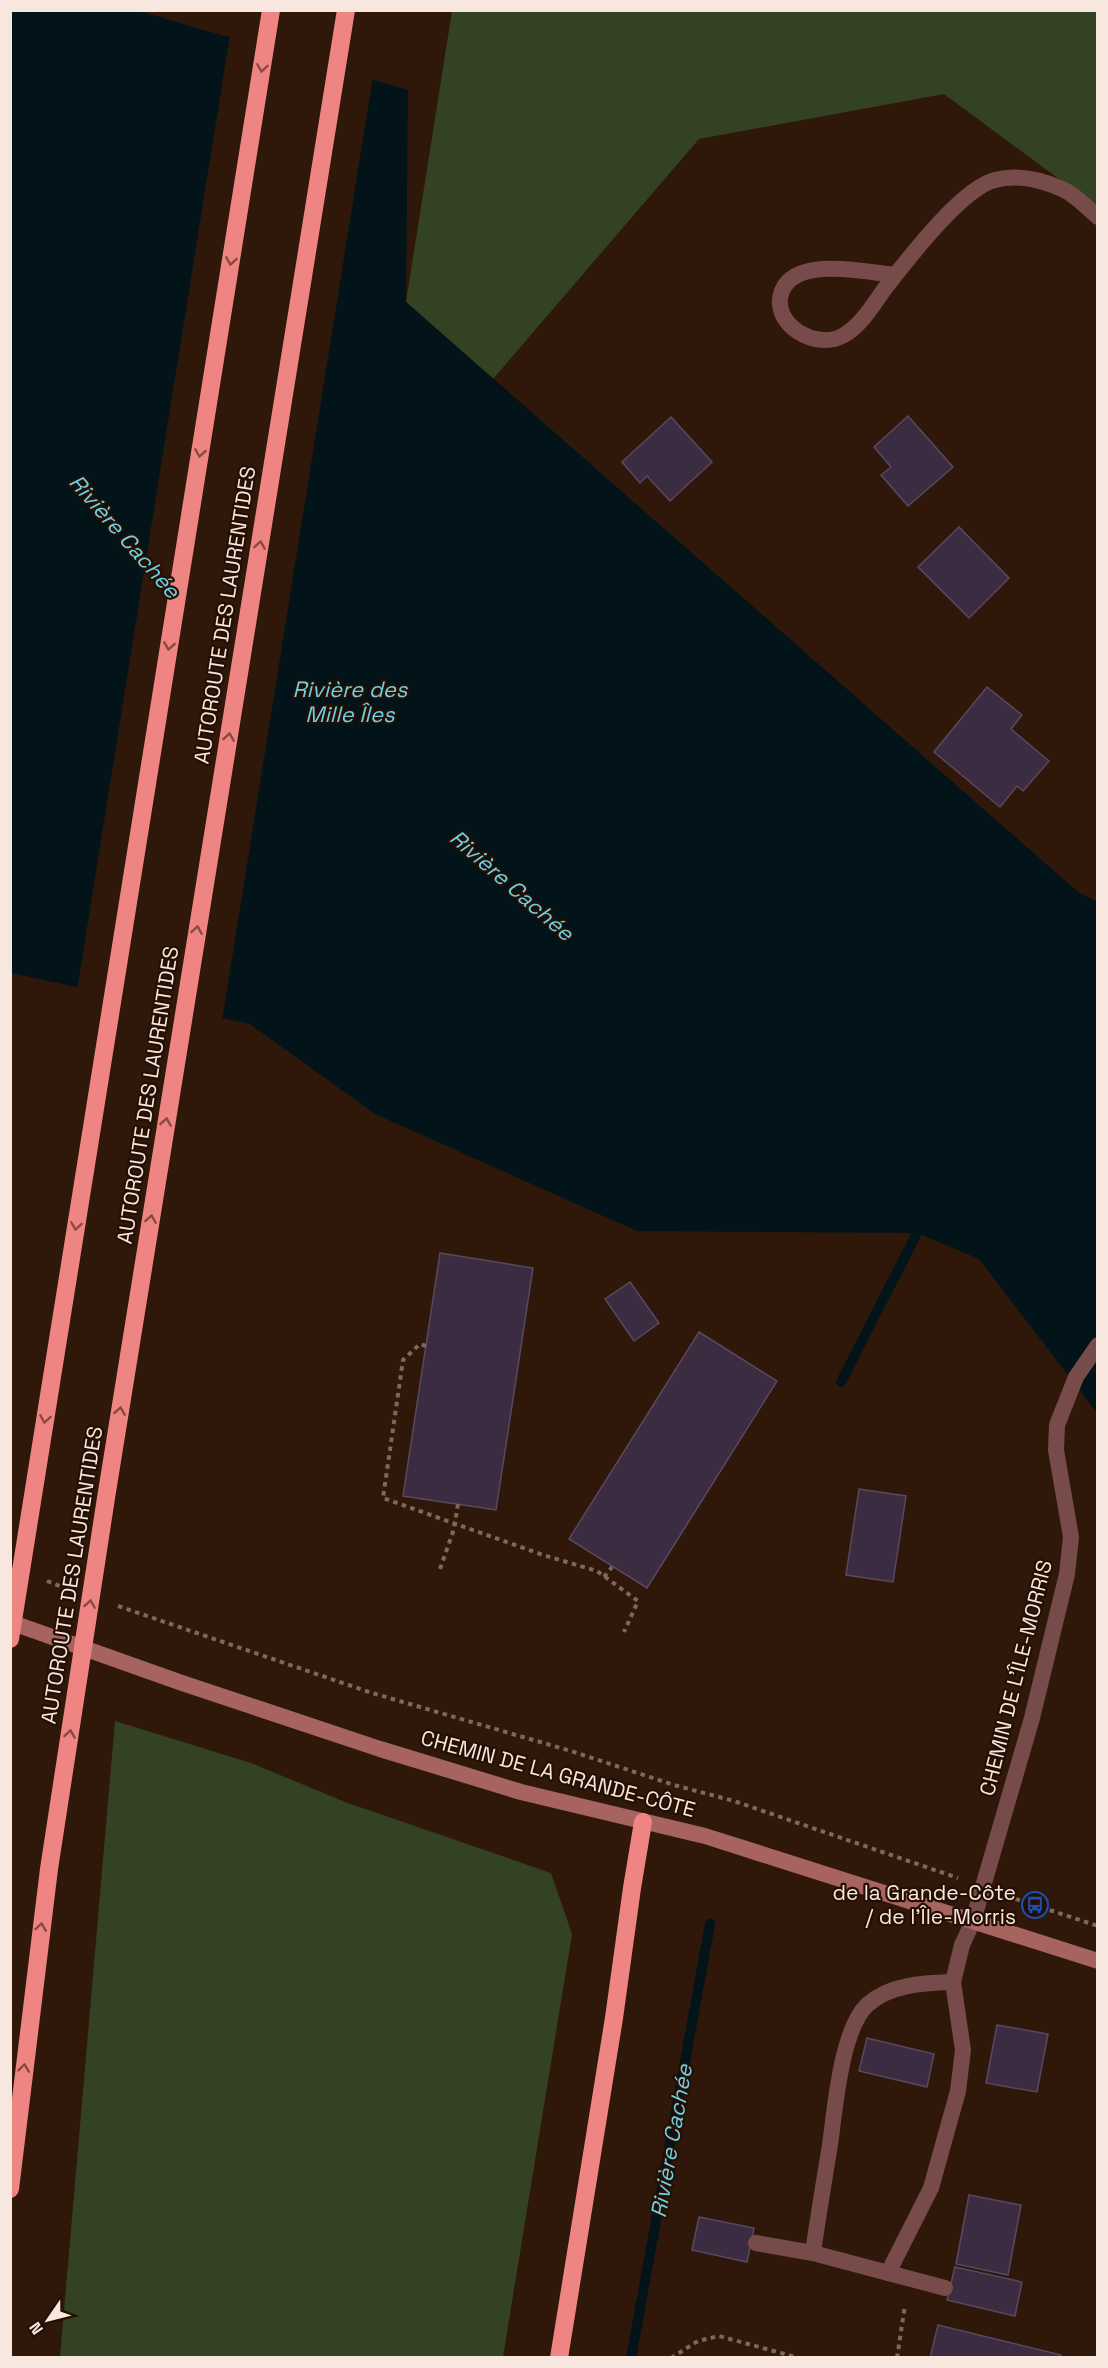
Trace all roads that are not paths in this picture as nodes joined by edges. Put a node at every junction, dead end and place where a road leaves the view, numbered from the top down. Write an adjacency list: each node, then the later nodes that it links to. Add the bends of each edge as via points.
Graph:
1 (271, 10): 7 (highway, one-way to 7)
2 (346, 10): 12 (highway, AUTOROUTE DES LAURENTIDES, one-way to 2, via 49,1869)
3 (1098, 217): 4 (street, via 1064,189 1028,178 994,180 962,198)
4 (896, 275): 4 (street, via 855,328 836,339 812,339 798,333 782,309 780,294 786,282 803,271 832,269)
5 (1098, 1346): 9 (street, CHEMIN DE L'ÎLE-MORRIS, via 1060,1413 1056,1435 1058,1467 1071,1537 1066,1582 1032,1718)
6 (10, 1622): 8 (main road, CHEMIN DE LA GRANDE-CÔTE, via 454,1772)
7 (10, 1639)
8 (643, 1822): 9 (main road, CHEMIN DE LA GRANDE-CÔTE, via 705,1836); 17 (highway)
9 (973, 1921): 10 (main road, CHEMIN DE LA GRANDE-CÔTE); 11 (street, CHEMIN DE L'ÎLE-MORRIS)
10 (1098, 1961)
11 (953, 1982): 14 (street, via 922,1983 878,1996 856,2019 840,2075); 15 (street, via 963,2050 958,2091 931,2188)
12 (10, 2189)
13 (756, 2243): 14 (street)
14 (813, 2253): 15 (street)
15 (888, 2273): 16 (street)
16 (945, 2289)
17 (559, 2358)

